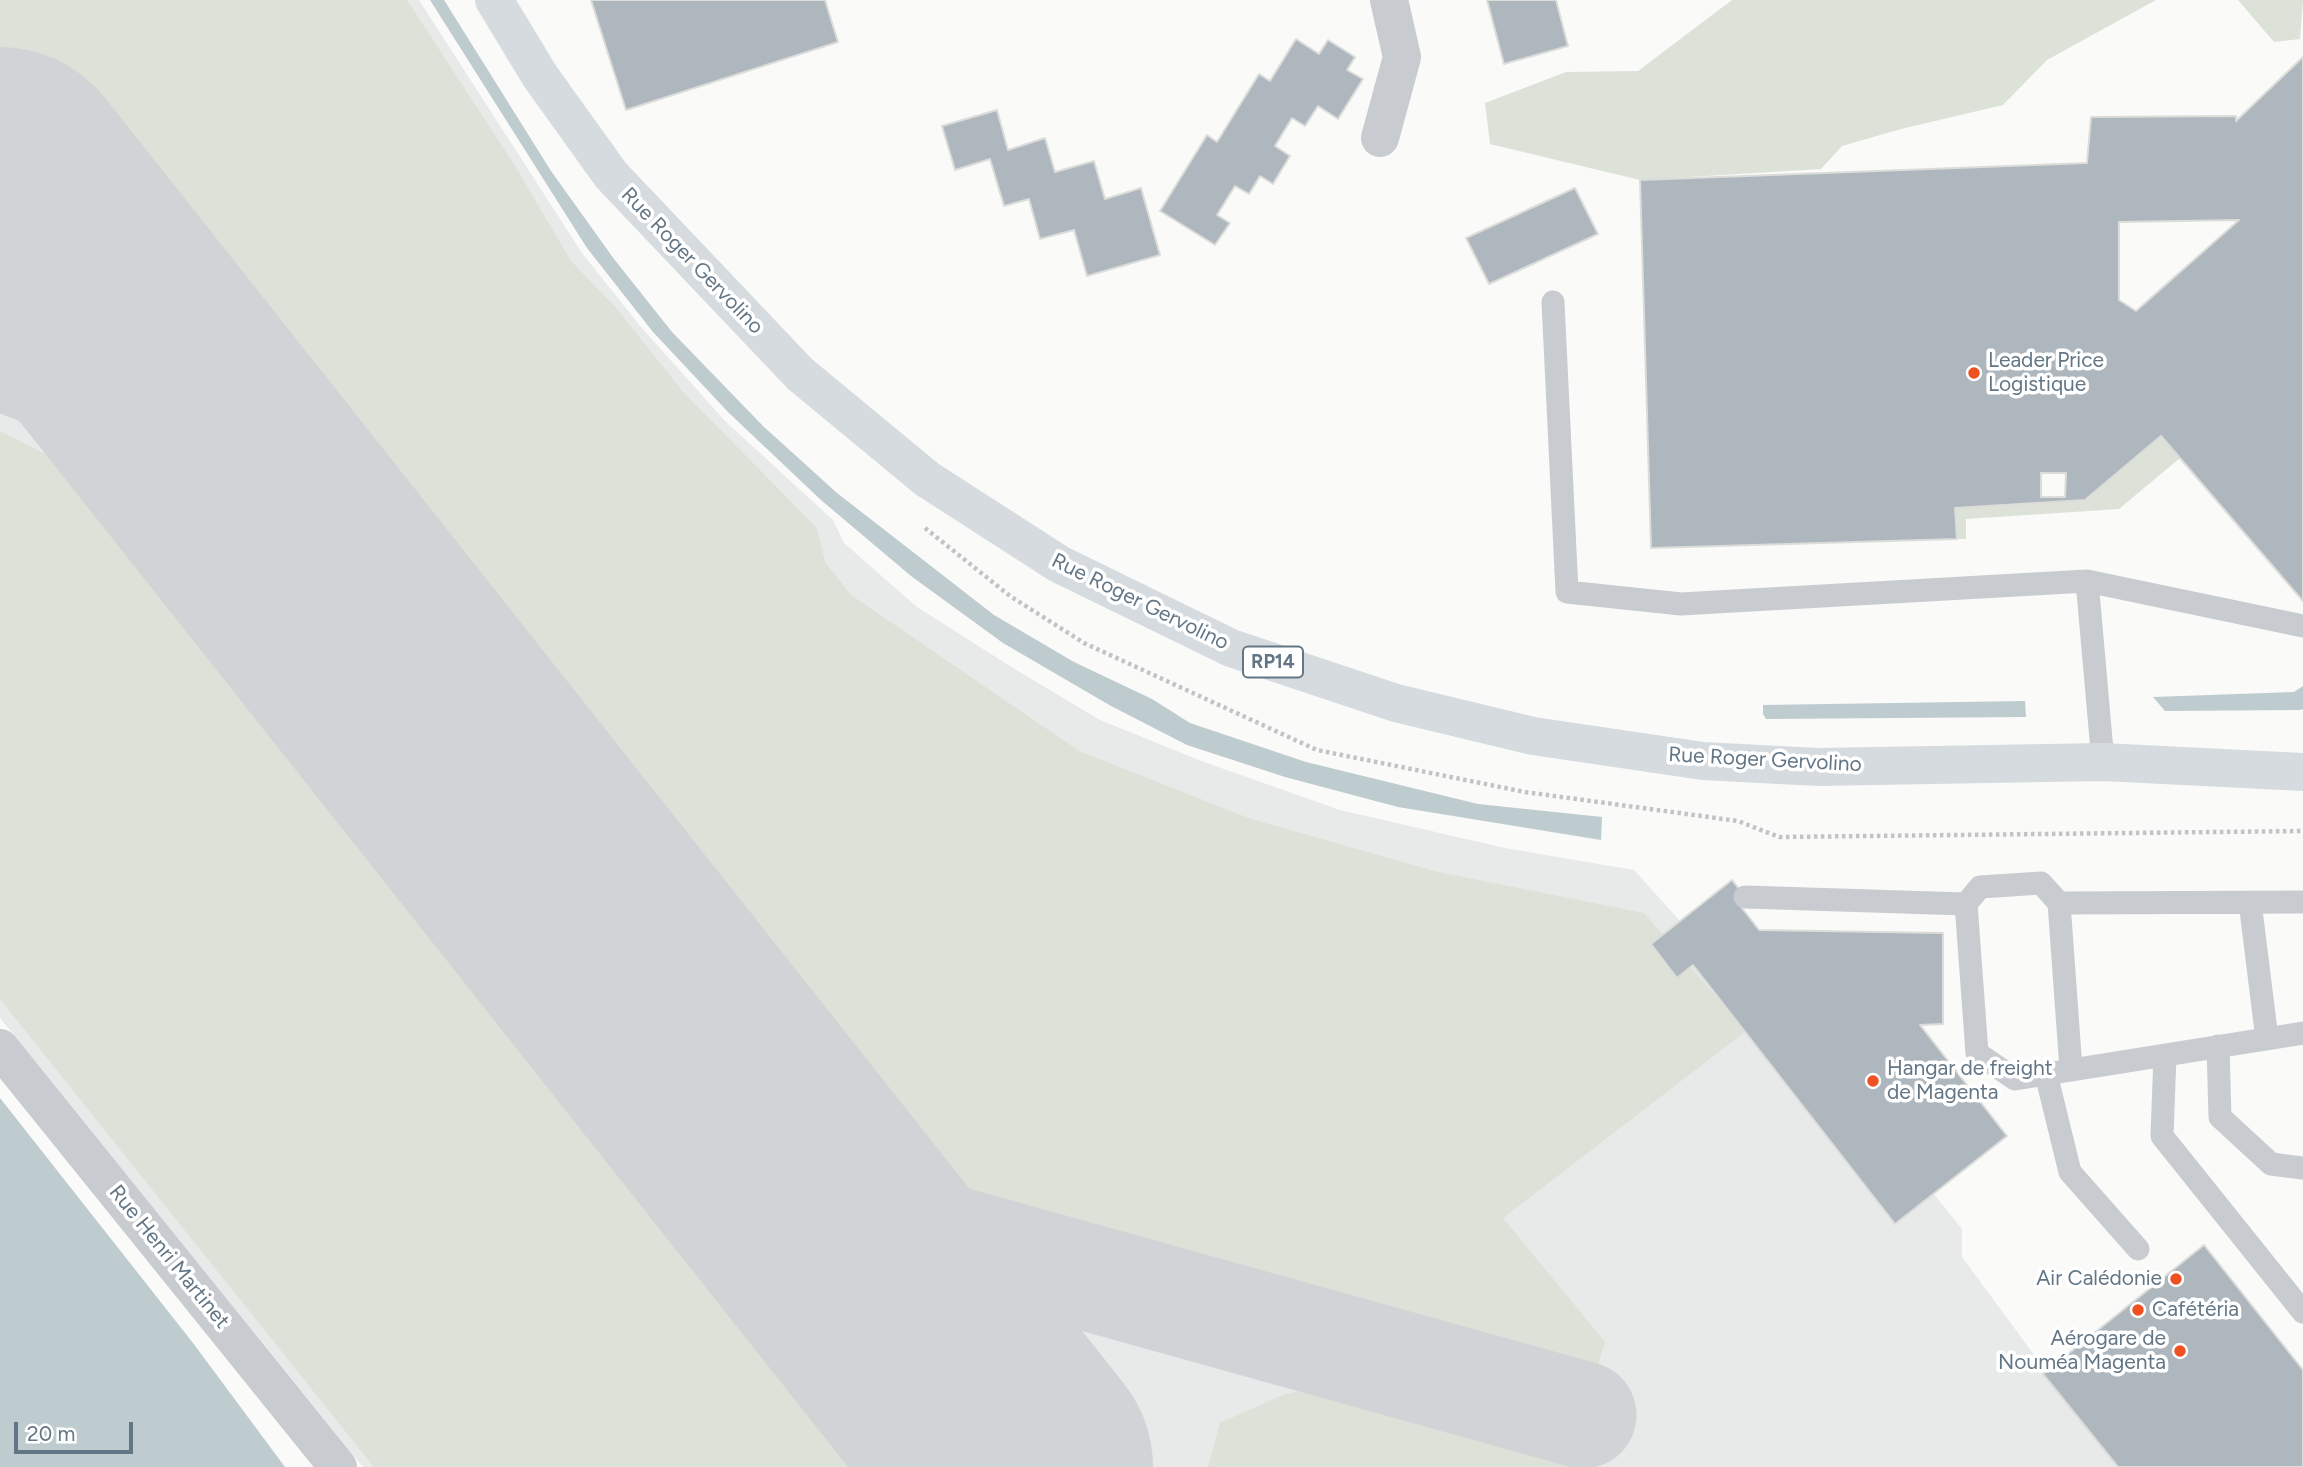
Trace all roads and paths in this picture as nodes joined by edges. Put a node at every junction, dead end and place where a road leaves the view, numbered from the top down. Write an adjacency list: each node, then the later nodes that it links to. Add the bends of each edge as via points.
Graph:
1 (494, 0): 8 (main road, Rue Roger Gervolino / RP14, via 540,76 611,175 800,374 927,479 1059,564 1231,648 1396,704 1533,736 1703,761 1818,766)
2 (1389, 0): 3 (street, via 1402,57)
3 (1380, 138)
4 (1553, 302): 6 (lane, via 1567,592 1681,604)
5 (924, 527): 10 (path, via 1010,596 1084,643 1317,751 1525,792 1738,821 1779,837)
6 (2087, 581): 7 (lane); 8 (lane)
7 (2303, 626)
8 (2104, 762): 9 (main road, Rue Roger Gervolino / RP14)
9 (2303, 772)
10 (2303, 831)
11 (1745, 897): 15 (lane)
12 (2250, 902): 13 (lane); 14 (lane); 17 (lane)
13 (2303, 902)
14 (2059, 903): 15 (lane, via 2041,883 1980,887); 21 (lane)
15 (1966, 904): 22 (lane, via 1977,1053 2015,1079)
16 (2303, 1033): 17 (lane)
17 (2267, 1039): 18 (lane)
18 (2218, 1046): 20 (lane); 23 (lane, via 2220,1117 2271,1164)
19 (0, 1048): 26 (street, Rue Henri Martinet)
20 (2165, 1055): 21 (lane); 25 (lane, via 2162,1136)
21 (2071, 1069): 22 (lane)
22 (2046, 1074): 24 (lane, via 2070,1172)
23 (2303, 1168)
24 (2138, 1249)
25 (2303, 1312)
26 (338, 1467)

